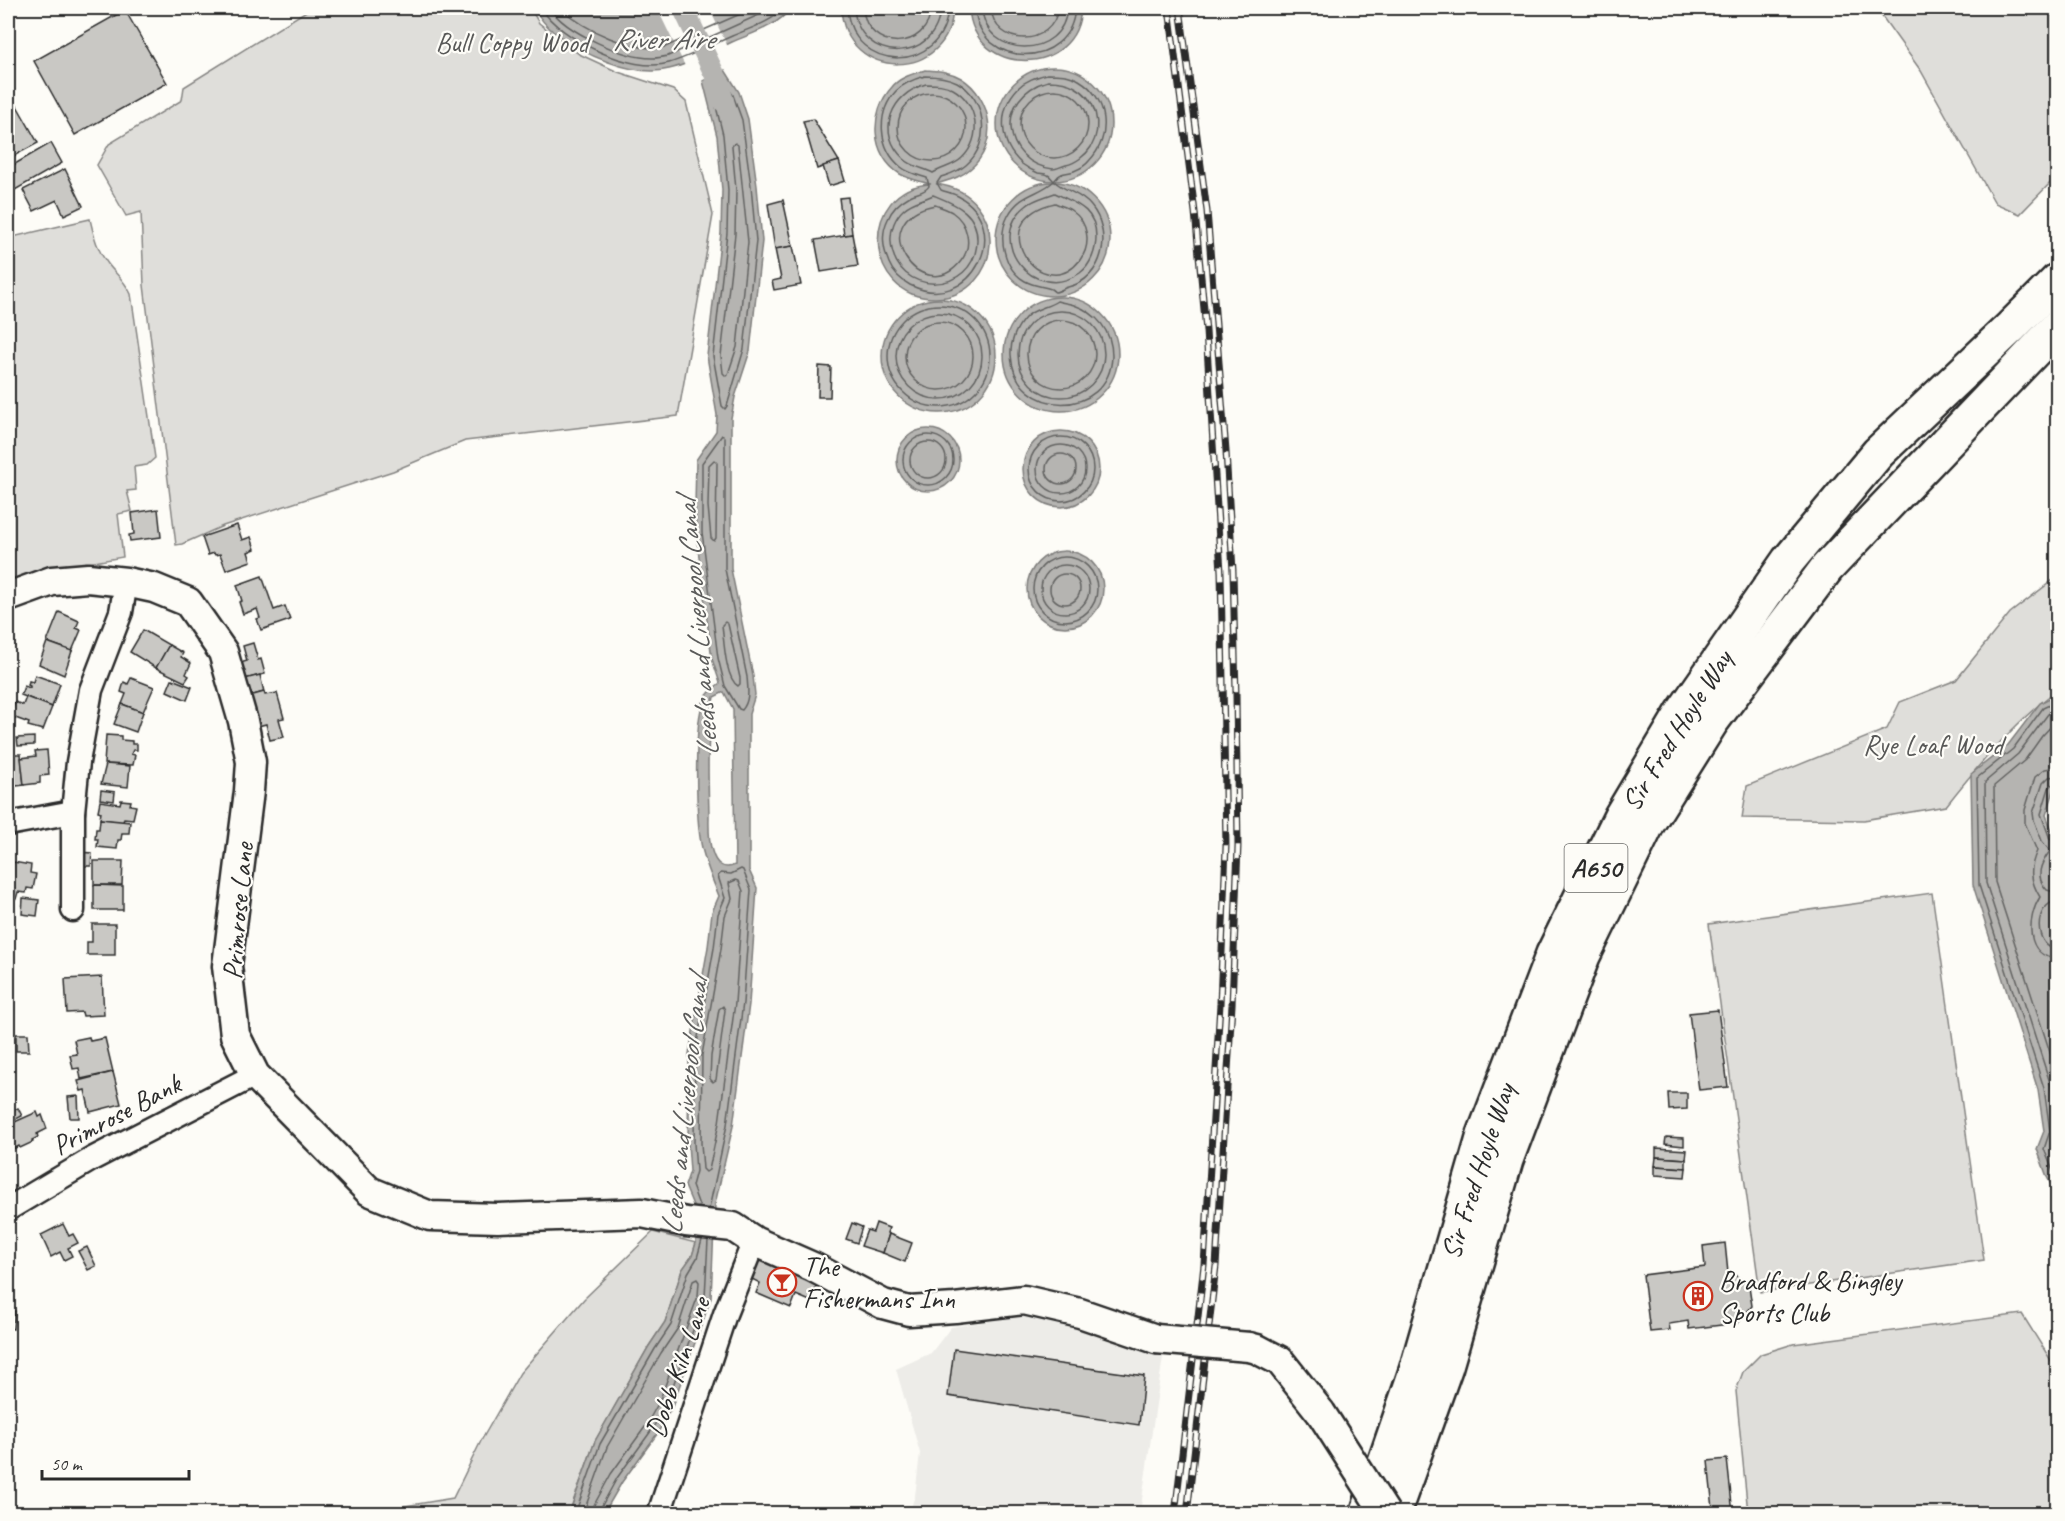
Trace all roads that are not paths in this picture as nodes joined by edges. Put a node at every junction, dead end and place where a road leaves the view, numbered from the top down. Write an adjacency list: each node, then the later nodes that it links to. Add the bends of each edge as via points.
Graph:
1 (2058, 280): 12 (highway, Sir Fred Hoyle Way / A650, via 1878,453 1788,561 1683,712 1621,816 1553,954 1484,1135 1416,1371)
2 (2058, 326): 14 (highway, Sir Fred Hoyle Way / A650, via 1827,568 1712,721 1648,823 1583,956 1506,1160 1446,1366)
3 (126, 582): 4 (street, Primrose Lane, via 88,578 52,581); 5 (street, via 120,612 91,690); 8 (street, Primrose Lane, via 188,602 223,652 243,722 251,762 227,966 235,1035)
4 (8, 597)
5 (73, 812): 6 (street); 7 (street)
6 (8, 824)
7 (72, 910)
8 (255, 1076): 9 (street, Primrose Bank, via 92,1159); 10 (street, Primrose Lane, via 369,1191 430,1216 642,1213)
9 (8, 1209)
10 (743, 1234): 11 (street, Dobb Kiln Lane, via 725,1314); 13 (street, Primrose Lane, bridge, via 883,1304 909,1311 1024,1300 1080,1313 1156,1339 1257,1349 1280,1361 1321,1413)
11 (659, 1514)
12 (1367, 1514)
13 (1386, 1514)
14 (1393, 1514)

